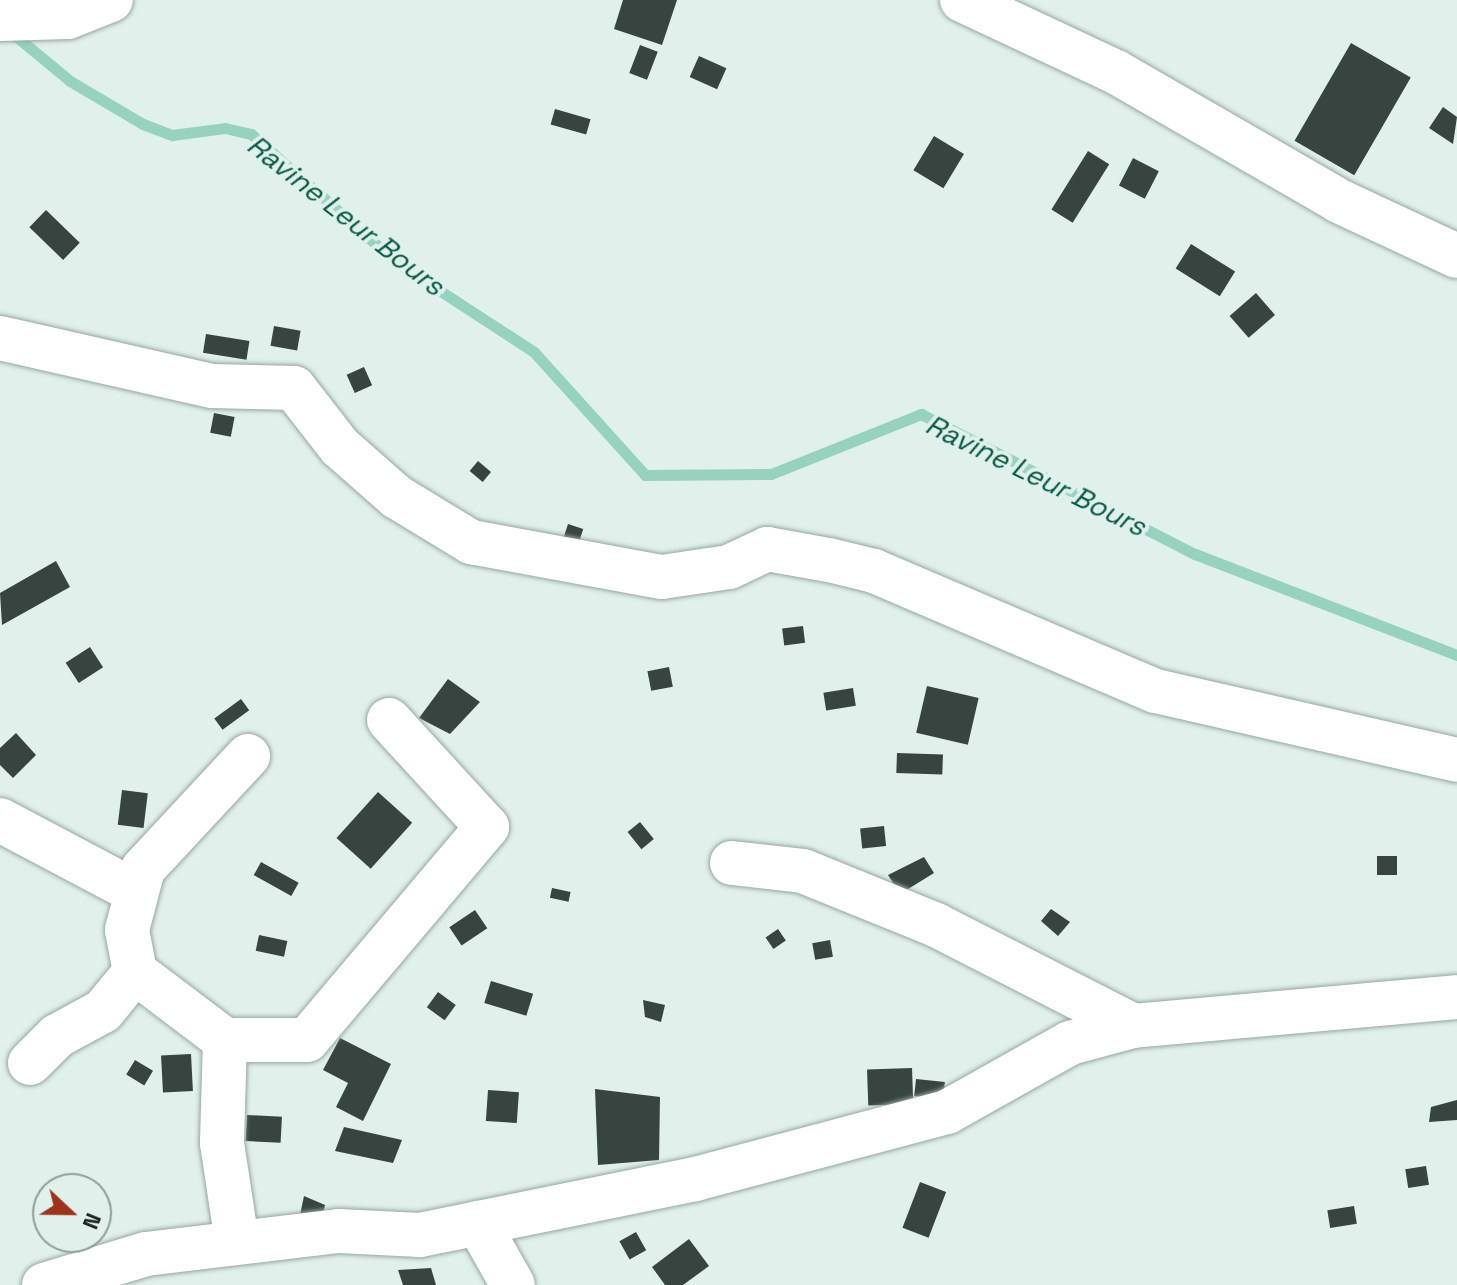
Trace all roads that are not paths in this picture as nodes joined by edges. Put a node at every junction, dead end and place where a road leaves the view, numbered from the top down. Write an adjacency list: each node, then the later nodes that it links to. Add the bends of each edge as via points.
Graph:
1 (111, 0): 3 (street, via 68,17)
2 (962, 0): 4 (street, via 1116,72 1339,201)
3 (0, 19)
4 (1457, 256)
5 (0, 338): 8 (street, via 212,386 294,388 340,447 397,497 471,542 662,577 729,567 767,549 829,560 874,571 1156,691)
6 (389, 720): 15 (street, via 487,827 307,1040)
7 (248, 756): 11 (street, via 167,838)
8 (1457, 760)
9 (0, 820): 11 (street)
10 (732, 863): 14 (street, via 803,871 1001,953)
11 (134, 891): 12 (street, via 127,930)
12 (135, 972): 15 (street); 16 (street, via 103,1011 57,1036)
13 (1457, 997): 14 (street)
14 (1133, 1026): 17 (street, via 1070,1043 947,1112 909,1124 695,1179)
15 (225, 1040): 18 (street, via 222,1143)
16 (30, 1063)
17 (478, 1223): 18 (street, via 420,1235 339,1231); 21 (street)
18 (237, 1242): 19 (street)
19 (107, 1276): 20 (street)
20 (44, 1285)
21 (513, 1285)

